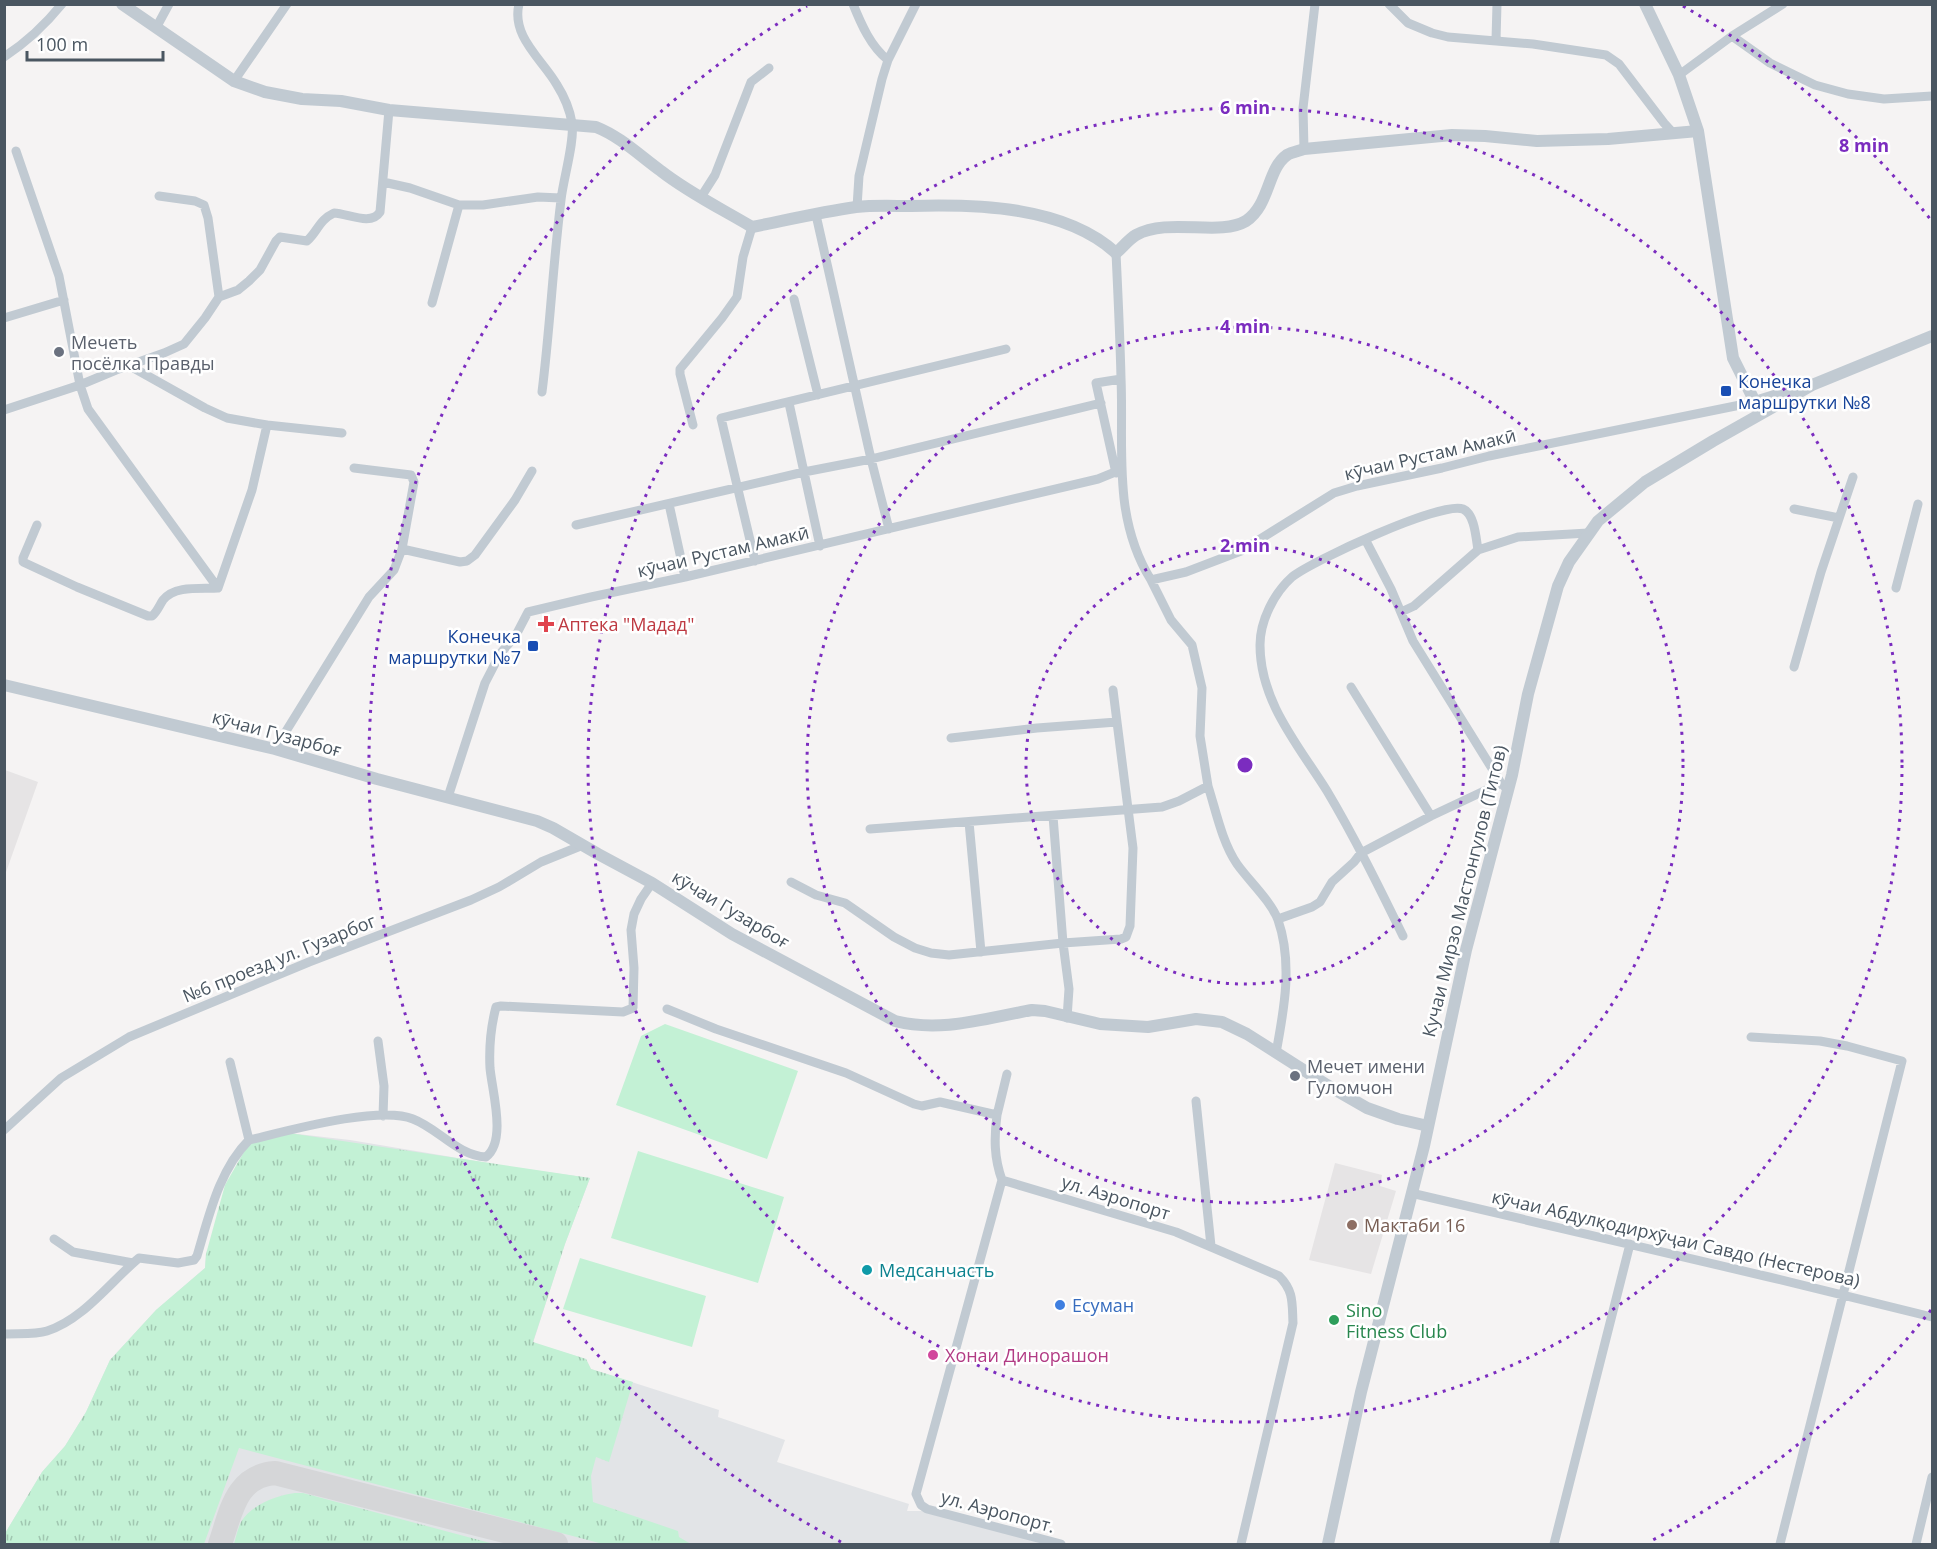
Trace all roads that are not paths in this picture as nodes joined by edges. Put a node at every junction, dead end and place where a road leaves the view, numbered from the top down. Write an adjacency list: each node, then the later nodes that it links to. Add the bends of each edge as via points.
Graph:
1 (62, 4): 16 (street, via 47,23)
2 (122, 4): 13 (street)
3 (169, 4): 13 (street)
4 (287, 4): 20 (street)
5 (519, 4): 23 (street, via 520,28 528,47 557,84)
6 (853, 4): 17 (street, via 872,42)
7 (916, 4): 17 (street)
8 (1315, 4): 26 (street, via 1303,108)
9 (1389, 4): 15 (street, via 1408,23 1432,33)
10 (1497, 4): 15 (street)
11 (1645, 4): 19 (street)
12 (1783, 4): 14 (street)
13 (156, 28): 20 (street)
14 (1732, 36): 19 (street); 21 (street, via 1770,63 1815,85 1884,99)
15 (1496, 40): 25 (street, via 1606,55 1619,64)
16 (4, 57)
17 (888, 60): 33 (street, via 859,176)
18 (769, 68): 30 (street, via 751,82 715,175)
19 (1680, 75): 24 (street)
20 (234, 81): 22 (street, via 302,99)
21 (1932, 96)
22 (389, 110): 23 (street); 28 (street)
23 (572, 125): 30 (street, via 612,133); 31 (street)
24 (1698, 131): 25 (street); 51 (street, via 1733,358)
25 (1674, 134): 26 (street, via 1537,141 1452,135)
26 (1305, 149): 36 (street, via 1287,155 1276,166 1257,210 1245,221 1229,226 1164,226 1136,235)
27 (16, 151): 39 (street)
28 (383, 182): 32 (street); 37 (street, via 376,217 334,213 321,222 307,241 280,237 249,281)
29 (159, 195): 37 (street, via 204,205)
30 (701, 197): 35 (street)
31 (561, 198): 32 (street); 49 (street)
32 (459, 205): 40 (street)
33 (857, 207): 34 (street); 36 (street, via 1005,208 1072,225)
34 (816, 215): 35 (street); 48 (street)
35 (752, 227): 57 (street, via 737,297 680,369)
36 (1116, 253): 45 (street)
37 (219, 297): 44 (street, via 184,344)
38 (794, 299): 50 (street)
39 (64, 300): 41 (street); 46 (street)
40 (432, 303)
41 (4, 318)
42 (1932, 336): 47 (street)
43 (1006, 349): 48 (street)
44 (130, 366): 46 (street); 56 (street, via 227,418)
45 (1121, 379): 53 (street, via 1096,383); 63 (street)
46 (80, 385): 54 (street); 81 (street, via 88,409)
47 (1812, 385): 51 (street); 55 (street, Кучаи Мирзо Мастонгулов (Титов))
48 (854, 386): 50 (street); 59 (street)
49 (542, 392)
50 (818, 395): 52 (street)
51 (1755, 402): 55 (street); 80 (street, кӯчаи Рустам Амакӣ, via 1357,486 1334,493 1241,551 1186,572)
52 (789, 403): 62 (street); 65 (street, via 721,418)
53 (1101, 403): 59 (street); 63 (street)
54 (4, 410)
55 (1761, 414): 73 (street, Кучаи Мирзо Мастонгулов (Титов), via 1646,482)
56 (267, 425): 58 (street); 81 (street, via 252,490)
57 (693, 425)
58 (342, 433)
59 (871, 459): 62 (street); 72 (street)
60 (354, 468): 76 (street, via 411,475 414,482)
61 (532, 471): 76 (street, via 515,500 467,561)
62 (804, 471): 65 (street); 75 (street)
63 (1118, 471): 72 (street, кӯчаи Рустам Амакӣ); 80 (street, via 1133,543)
64 (1852, 477): 69 (street)
65 (738, 488): 66 (street); 78 (street)
66 (669, 504): 71 (street); 79 (street)
67 (1918, 504): 82 (street)
68 (1794, 509): 69 (street)
69 (1839, 518): 84 (street)
70 (38, 525): 81 (street, via 23,562 148,616 155,614 173,592)
71 (576, 525)
72 (889, 529): 75 (street, кӯчаи Рустам Амакӣ)
73 (1588, 533): 77 (street, via 1518,537); 92 (street, Кучаи Мирзо Мастонгулов (Титов), via 1558,586)
74 (1365, 539): 77 (street, via 1456,508 1472,518); 83 (street); 100 (street, via 1319,560 1292,578 1275,598 1264,620 1260,644 1262,670 1284,726)
75 (820, 546): 78 (street, кӯчаи Рустам Амакӣ)
76 (402, 549): 90 (street, via 394,570 369,597)
77 (1478, 550): 83 (street, via 1414,606)
78 (754, 561): 79 (street, кӯчаи Рустам Амакӣ)
79 (685, 577): 93 (street, кӯчаи Рустам Амакӣ, via 528,612 485,683)
80 (1151, 580): 91 (street, via 1171,620 1192,645 1202,687 1200,736)
81 (218, 588)
82 (1896, 588)
83 (1401, 612): 92 (street, via 1413,641)
84 (1794, 667)
85 (4, 685): 90 (street, кӯчаи Гузарбоғ)
86 (1351, 687): 96 (street)
87 (1113, 690): 88 (street)
88 (1117, 722): 89 (street); 94 (street)
89 (951, 738)
90 (275, 749): 93 (street, кӯчаи Гузарбоғ)
91 (1208, 786): 94 (street, via 1162,807); 103 (street, via 1236,863)
92 (1504, 786): 96 (street); 117 (street, Кучаи Мирзо Мастонгулов (Титов))
93 (448, 797): 99 (street, кӯчаи Гузарбоғ, via 537,821)
94 (1129, 810): 95 (street); 105 (street, via 1133,848 1128,933 1120,939)
95 (1053, 816): 97 (street); 105 (street)
96 (1431, 816): 100 (street)
97 (969, 822): 98 (street); 106 (street)
98 (870, 829)
99 (583, 845): 102 (street, кӯчаи Гузарбоғ); 118 (street, №6 проезд ул. Гузарбог, via 541,862 471,900 129,1037 61,1078)
100 (1361, 853): 103 (street, via 1332,882 1320,902); 104 (street)
101 (791, 882): 106 (street, via 816,895 845,903 915,948 949,955)
102 (652, 883): 108 (street, кӯчаи Гузарбоғ, via 732,934 896,1021 925,1027 945,1026 1032,1010); 116 (street, via 634,914 631,930 633,1008 623,1012 496,1008 490,1066 496,1126 491,1154 472,1155 405,1116)
103 (1278, 919): 111 (street, via 1285,954 1286,997)
104 (1403, 936)
105 (1063, 943): 106 (street); 108 (street, via 1069,989)
106 (981, 952)
107 (667, 1009): 115 (street, via 846,1073 914,1104 940,1102)
108 (1067, 1018): 111 (street, кӯчаи Гузарбоғ, via 1148,1027 1210,1019 1234,1027)
109 (1751, 1037): 126 (street, via 1820,1041 1902,1061)
110 (378, 1041): 116 (street, via 384,1086)
111 (1276, 1053): 117 (street, кӯчаи Гузарбоғ, via 1367,1108)
112 (230, 1062): 119 (street)
113 (1007, 1074): 115 (street)
114 (1196, 1101): 124 (street)
115 (997, 1115): 120 (street, via 994,1142)
116 (382, 1116): 119 (street, via 363,1116)
117 (1428, 1126): 121 (street, Кучаи Мирзо Мастонгулов (Титов))
118 (4, 1130)
119 (249, 1140): 125 (street, via 229,1165 194,1260 178,1263 139,1258)
120 (1002, 1180): 124 (street, ул. Аэропорт); 130 (street, ул. Аэропорт., via 916,1488 917,1499 927,1509)
121 (1411, 1193): 123 (street, кӯчаи Абдулқодирхӯҷаи Савдо (Нестерова)); 132 (street, Кучаи Мирзо Мастонгулов (Титов))
122 (54, 1239): 125 (street, via 73,1252)
123 (1630, 1244): 126 (street, кӯчаи Абдулқодирхӯҷаи Савдо (Нестерова)); 133 (street)
124 (1211, 1246): 131 (street, ул. Аэропорт, via 1279,1276 1292,1299 1293,1323 1280,1387)
125 (133, 1263): 128 (street, via 76,1315 58,1326 40,1333)
126 (1843, 1295): 127 (street, кӯчаи Абдулқодирхӯҷаи Савдо (Нестерова)); 134 (street)
127 (1932, 1317)
128 (4, 1334)
129 (1932, 1477): 135 (street)
130 (1061, 1545)
131 (1241, 1545)
132 (1328, 1545)
133 (1554, 1545)
134 (1780, 1545)
135 (1916, 1545)

